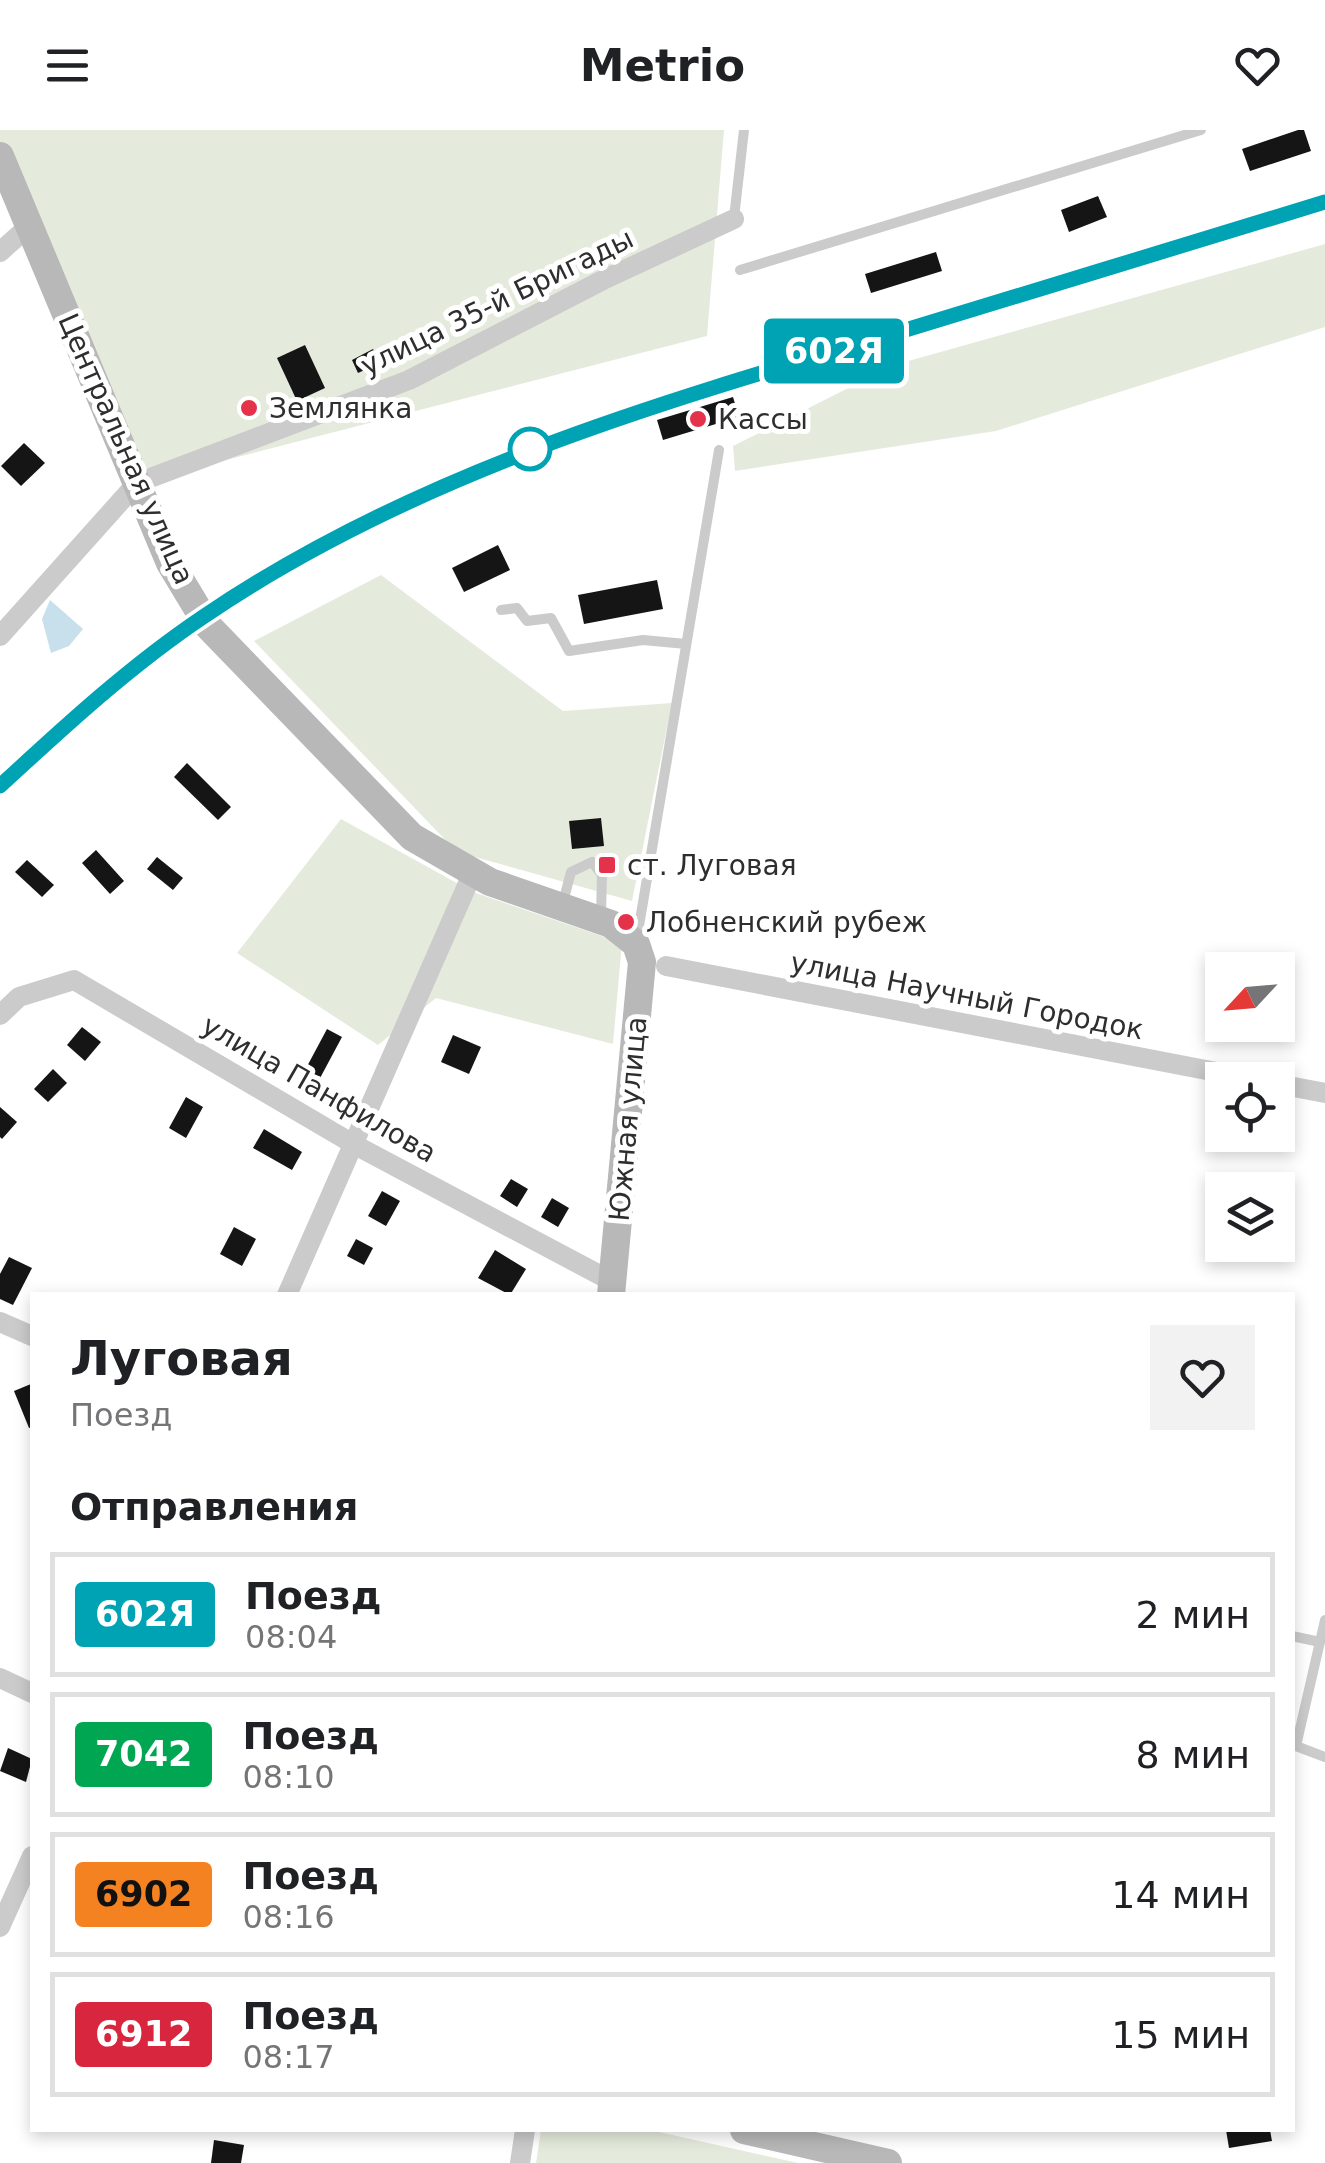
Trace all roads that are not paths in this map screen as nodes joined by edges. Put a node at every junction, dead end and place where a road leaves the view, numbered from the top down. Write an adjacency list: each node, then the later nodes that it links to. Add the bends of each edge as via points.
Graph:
1 (744, 130): 4 (lane)
2 (1200, 130): 7 (lane)
3 (0, 156): 5 (street, Центральная улица)
4 (734, 219): 9 (street, улица 35-й Бригады, via 408,380)
5 (29, 226): 6 (street); 9 (street, Центральная улица)
6 (0, 252)
7 (740, 270)
8 (718, 450): 12 (lane)
9 (137, 484): 11 (street, улица 35-й Бригады); 13 (street, Центральная улица, via 170,563 208,626 412,836)
10 (501, 610): 12 (lane, via 517,608 528,621 550,618 570,650 643,640)
11 (0, 636)
12 (686, 644): 16 (lane)
13 (473, 872): 14 (street, Центральная улица); 22 (street)
14 (562, 908): 15 (street, Центральная улица); 15 (lane, via 571,872 592,862 602,875)
15 (601, 921): 16 (street, Центральная улица)
16 (636, 944): 23 (street, Южная улица, via 642,962)
17 (666, 966): 19 (street, улица Научный Городок)
18 (0, 1016): 22 (street, улица Панфилова, via 18,997 74,980)
19 (1205, 1070)
20 (1295, 1087): 21 (street)
21 (1325, 1093)
22 (356, 1145): 23 (street, улица Панфилова); 24 (street)
23 (612, 1288)
24 (288, 1292)
25 (0, 1322): 26 (street)
26 (30, 1335)
27 (1325, 1620): 29 (lane)
28 (1295, 1637): 29 (lane)
29 (1320, 1642): 32 (lane, via 1296,1746)
30 (0, 1678): 31 (street)
31 (30, 1692)
32 (1325, 1757)
33 (30, 1860): 34 (street)
34 (0, 1926)
35 (525, 2132): 37 (street)
36 (753, 2132): 38 (street)
37 (520, 2163)
38 (888, 2163)

